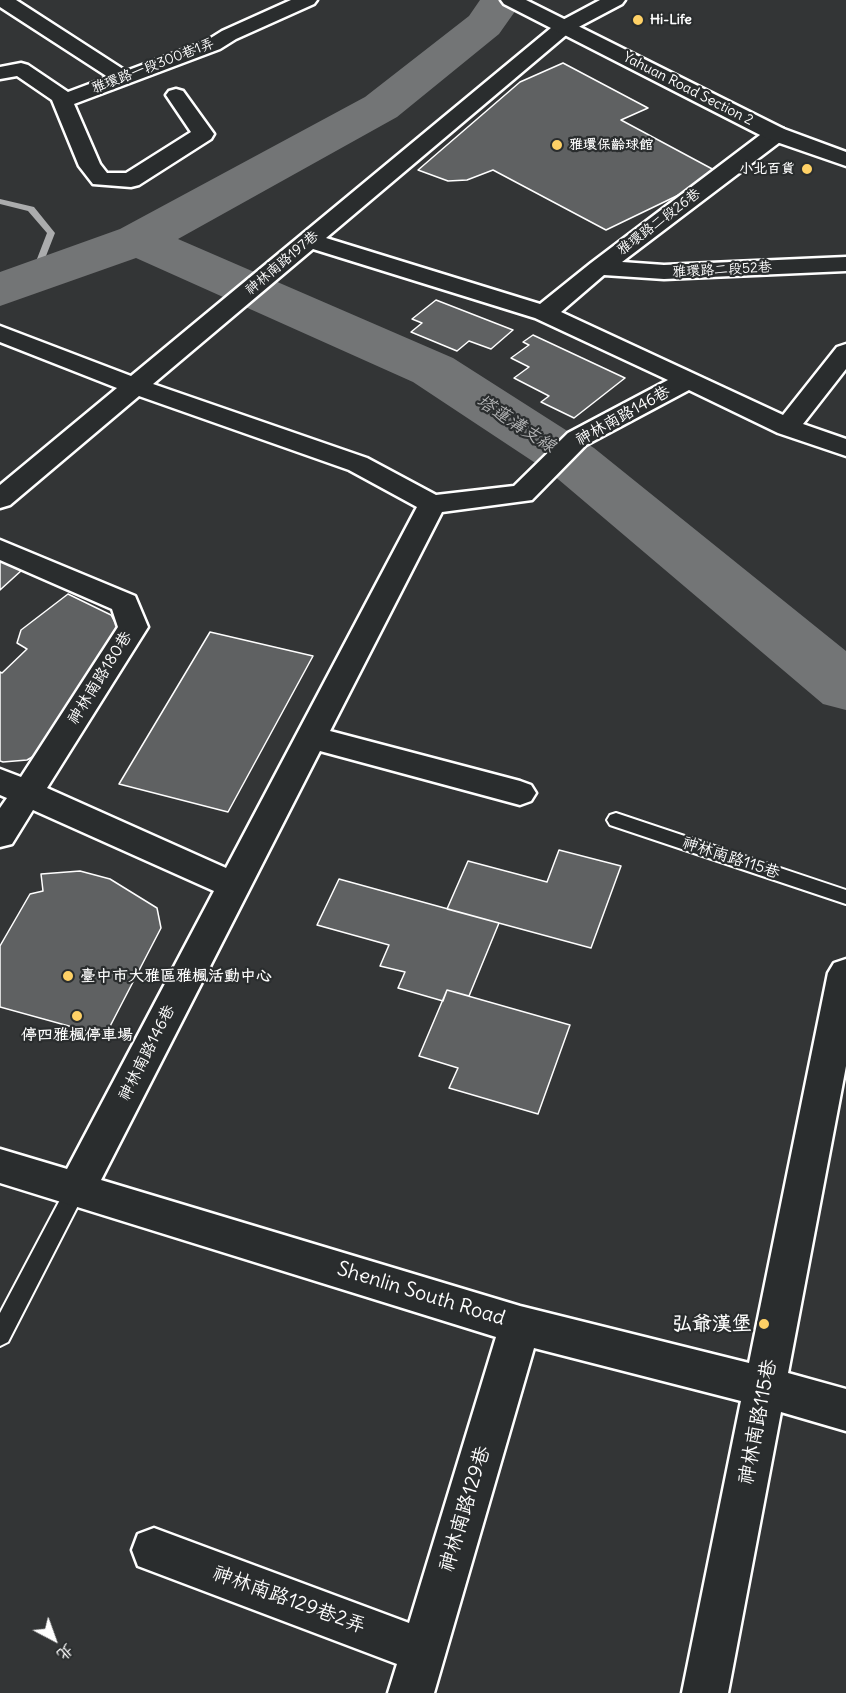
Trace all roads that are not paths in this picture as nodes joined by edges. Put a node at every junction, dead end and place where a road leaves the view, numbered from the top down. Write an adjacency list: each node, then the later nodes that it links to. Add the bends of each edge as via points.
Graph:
1 (3, 0): 7 (street)
2 (307, 0): 7 (street, 雅環路一段300巷1弄, via 213,45)
3 (511, 0): 5 (street, Yahuan Road Section 2)
4 (615, 0): 5 (street, 神林南路197巷)
5 (564, 27): 10 (street, Yahuan Road Section 2); 12 (street, 神林南路197巷)
6 (0, 73): 9 (street, via 21,69)
7 (123, 78): 9 (street, 雅環路一段300巷1弄)
8 (176, 95): 9 (street, via 202,134 131,180 101,179 90,166)
9 (63, 101)
10 (776, 134): 11 (street, Yahuan Road Section 2); 14 (street, 雅環路二段26巷)
11 (846, 159)
12 (309, 240): 15 (street); 19 (street, 神林南路197巷)
13 (846, 264): 14 (street, 雅環路二段52巷, via 664,273)
14 (598, 268): 15 (street, 雅環路二段26巷)
15 (544, 313): 18 (street)
16 (0, 333): 19 (street)
17 (846, 352): 20 (street)
18 (688, 380): 20 (street, 神林南路146巷); 23 (street, 神林南路146巷, via 577,439 522,494)
19 (134, 386): 22 (street, 神林南路197巷); 23 (street, via 358,464)
20 (787, 427): 21 (street, 神林南路146巷)
21 (846, 448)
22 (0, 499)
23 (432, 504): 25 (street, 神林南路146巷)
24 (0, 549): 26 (street, 神林南路180巷, via 125,603 133,627)
25 (312, 737): 27 (street); 30 (street, 神林南路146巷)
26 (14, 787): 29 (street, 神林南路180巷); 30 (street)
27 (520, 793)
28 (616, 820): 31 (lane, 神林南路115巷)
29 (0, 835)
30 (234, 886): 34 (street, 神林南路146巷)
31 (846, 897)
32 (846, 973): 37 (street, 神林南路115巷)
33 (0, 1166): 34 (street, Shenlin South Road)
34 (77, 1188): 35 (street, Shenlin South Road); 36 (lane)
35 (520, 1325): 37 (street, Shenlin South Road); 40 (street, 神林南路129巷)
36 (0, 1335)
37 (765, 1387): 38 (street, Shenlin South Road); 42 (street, 神林南路115巷)
38 (846, 1410)
39 (154, 1550): 40 (street, 神林南路129巷2弄)
40 (423, 1650): 41 (street, 神林南路129巷)
41 (411, 1693)
42 (705, 1693)

